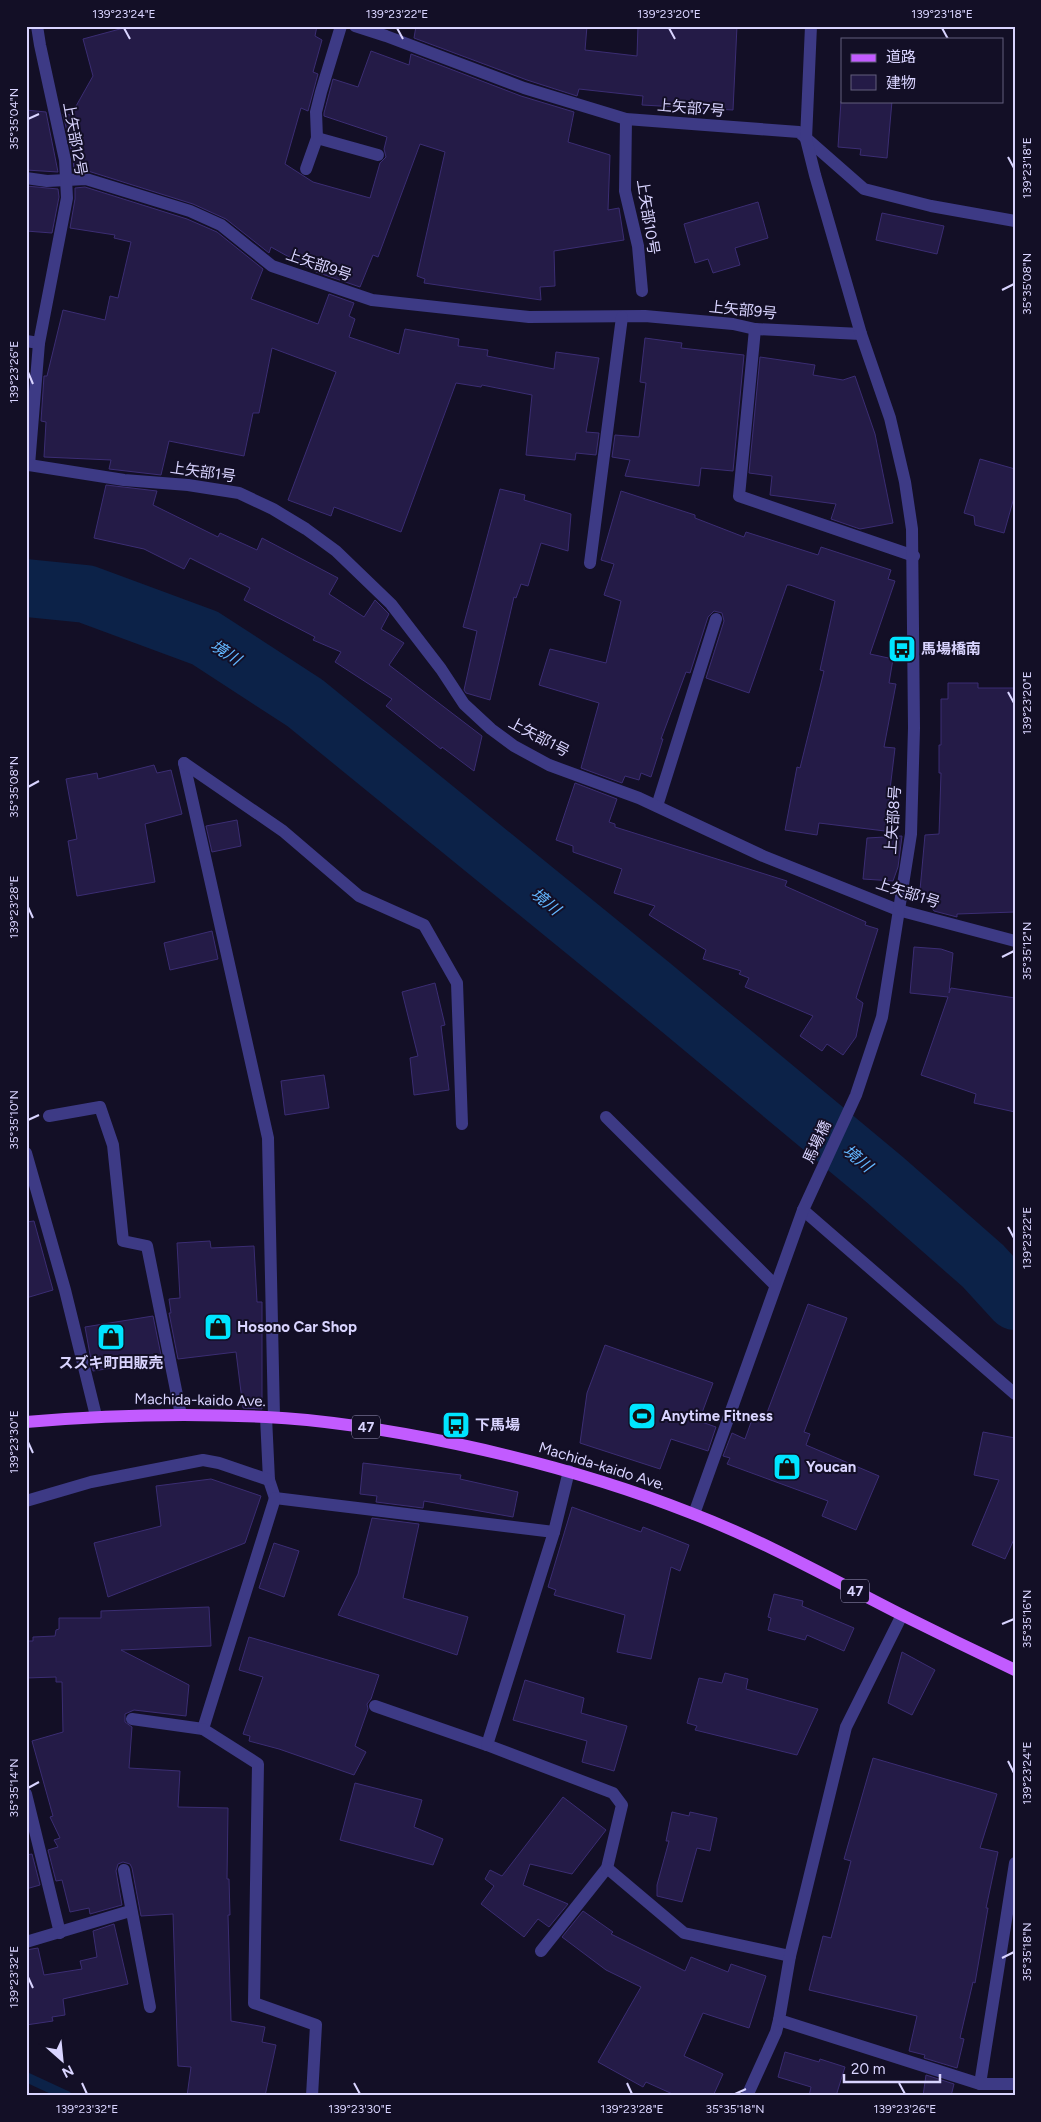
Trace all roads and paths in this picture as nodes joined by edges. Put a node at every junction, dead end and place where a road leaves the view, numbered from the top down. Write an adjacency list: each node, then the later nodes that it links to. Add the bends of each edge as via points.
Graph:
1 (37, 26): 12 (street, 上矢部12号)
2 (341, 26): 7 (street, via 318,105)
3 (355, 26): 5 (street, 上矢部7号)
4 (811, 26): 8 (street, 上矢部8号)
5 (387, 31): 6 (street, 上矢部7号, via 524,88)
6 (626, 119): 8 (street, 上矢部7号, via 799,132); 14 (street, 上矢部10号, via 625,191 638,246)
7 (317, 138): 9 (street); 10 (street)
8 (806, 139): 13 (street, 上矢部7号, via 864,189 930,206); 17 (street, 上矢部8号)
9 (378, 154)
10 (306, 169)
11 (26, 178): 12 (street, 上矢部9号)
12 (67, 180): 15 (street, 上矢部9号, via 86,179 190,212 221,225 272,266 372,300 529,317); 18 (street, 上矢部12号, via 64,219)
13 (1015, 221)
14 (642, 290)
15 (622, 317): 16 (street, 上矢部9号, via 733,324); 21 (street)
16 (755, 329): 17 (street, 上矢部9号); 20 (street, via 739,496)
17 (862, 334): 20 (street, 上矢部8号, via 890,418 906,491)
18 (33, 342): 19 (street, 上矢部12号)
19 (28, 466): 23 (street, 上矢部1号, via 240,493 273,509 336,551 391,604 464,704 491,730 550,765)
20 (914, 556): 24 (street, 上矢部8号, via 911,834)
21 (590, 563)
22 (716, 619): 23 (street)
23 (656, 806): 24 (street, 上矢部1号, via 763,856)
24 (898, 910): 25 (street, 上矢部1号); 26 (street, 上矢部8号, via 882,1017)
25 (1015, 941)
26 (853, 1102): 31 (street, 馬場橋)
27 (48, 1116): 34 (street, via 100,1107 113,1145 123,1241 147,1246)
28 (606, 1117): 32 (street)
29 (462, 1124): 36 (street, via 457,983 424,925 360,896 283,831 184,763 268,1138)
30 (26, 1153): 35 (street)
31 (803, 1210): 32 (street, 馬場橋); 33 (street)
32 (775, 1284): 42 (street, 馬場橋)
33 (1015, 1394)
34 (181, 1415): 35 (main road, Machida-kaido Ave. / 47); 36 (main road, Machida-kaido Ave. / 47)
35 (96, 1416): 37 (main road, Machida-kaido Ave. / 47)
36 (270, 1417): 38 (main road, Machida-kaido Ave. / 47, via 357,1425 415,1435); 39 (street)
37 (26, 1422)
38 (569, 1471): 42 (main road, Machida-kaido Ave. / 47); 43 (street)
39 (270, 1480): 40 (street); 41 (street, via 203,1460 91,1482)
40 (275, 1498): 43 (street); 48 (street)
41 (26, 1502)
42 (694, 1514): 44 (main road, Machida-kaido Ave. / 47, via 799,1561)
43 (554, 1532): 49 (street)
44 (902, 1615): 45 (main road, Machida-kaido Ave. / 47); 58 (street, via 846,1727)
45 (1015, 1670)
46 (376, 1706): 49 (street)
47 (132, 1719): 48 (street)
48 (203, 1728): 63 (street, via 258,1764 254,2003 316,2025)
49 (486, 1744): 52 (street, via 613,1793 622,1805)
50 (26, 1794): 55 (street)
51 (1015, 1863): 62 (street)
52 (607, 1868): 57 (street); 58 (street, via 684,1933)
53 (124, 1870): 54 (street)
54 (130, 1911): 55 (street); 59 (street)
55 (60, 1934): 56 (street)
56 (26, 1942)
57 (541, 1951)
58 (790, 1956): 60 (street)
59 (150, 2007)
60 (779, 2020): 62 (street); 64 (street)
61 (1015, 2084): 62 (street)
62 (978, 2090)
63 (312, 2096)
64 (747, 2096)

